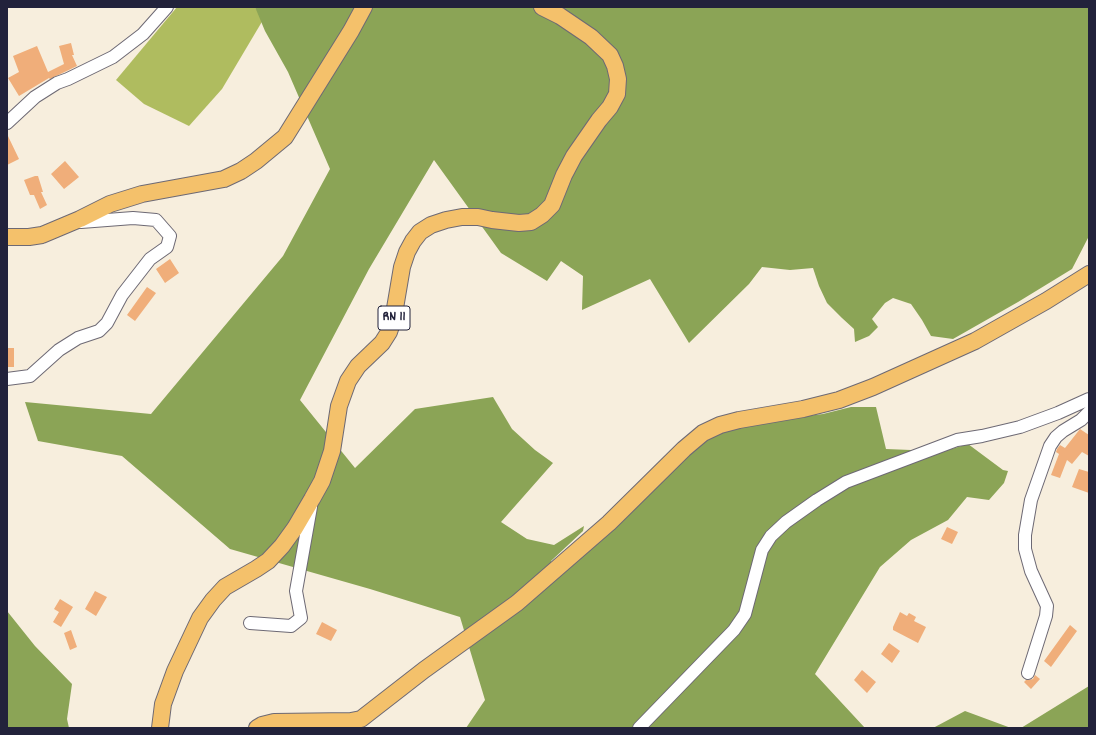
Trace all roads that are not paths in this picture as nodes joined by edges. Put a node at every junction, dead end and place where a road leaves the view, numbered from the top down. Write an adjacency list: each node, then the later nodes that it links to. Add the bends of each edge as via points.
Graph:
1 (167, 7): 4 (street, via 143,34 113,57 57,83 35,97)
2 (364, 7): 5 (main road, via 285,137 256,161 224,179 142,194 110,204)
3 (542, 7): 11 (main road, RN 11, via 591,37 610,55 618,79 614,101 574,156 552,205 542,215 531,222 519,223 462,217 430,225 420,232 407,252 402,267 389,332 348,381 339,406 332,451 322,481)
4 (7, 123)
5 (72, 222): 6 (main road, via 42,235); 8 (street, via 133,218 156,220 170,236 168,247 150,259 122,295 99,331 78,338 59,350 30,376)
6 (7, 237)
7 (1089, 274): 15 (main road, via 975,341 872,387 839,400 738,420 703,433 609,523 517,603 361,719 274,722)
8 (7, 380)
9 (1089, 399): 16 (street, via 1020,427 957,440 846,482 816,500 786,522 771,536 762,550 745,614 734,630)
10 (1089, 412): 13 (street, via 1056,437 1050,446 1031,500 1025,549 1031,571 1047,606)
11 (312, 500): 12 (street, via 296,591 301,618 291,626); 14 (main road, RN 11, via 295,528 268,561 226,587 200,618 173,676)
12 (250, 623)
13 (1028, 673)
14 (160, 728)
15 (257, 728)
16 (639, 728)

